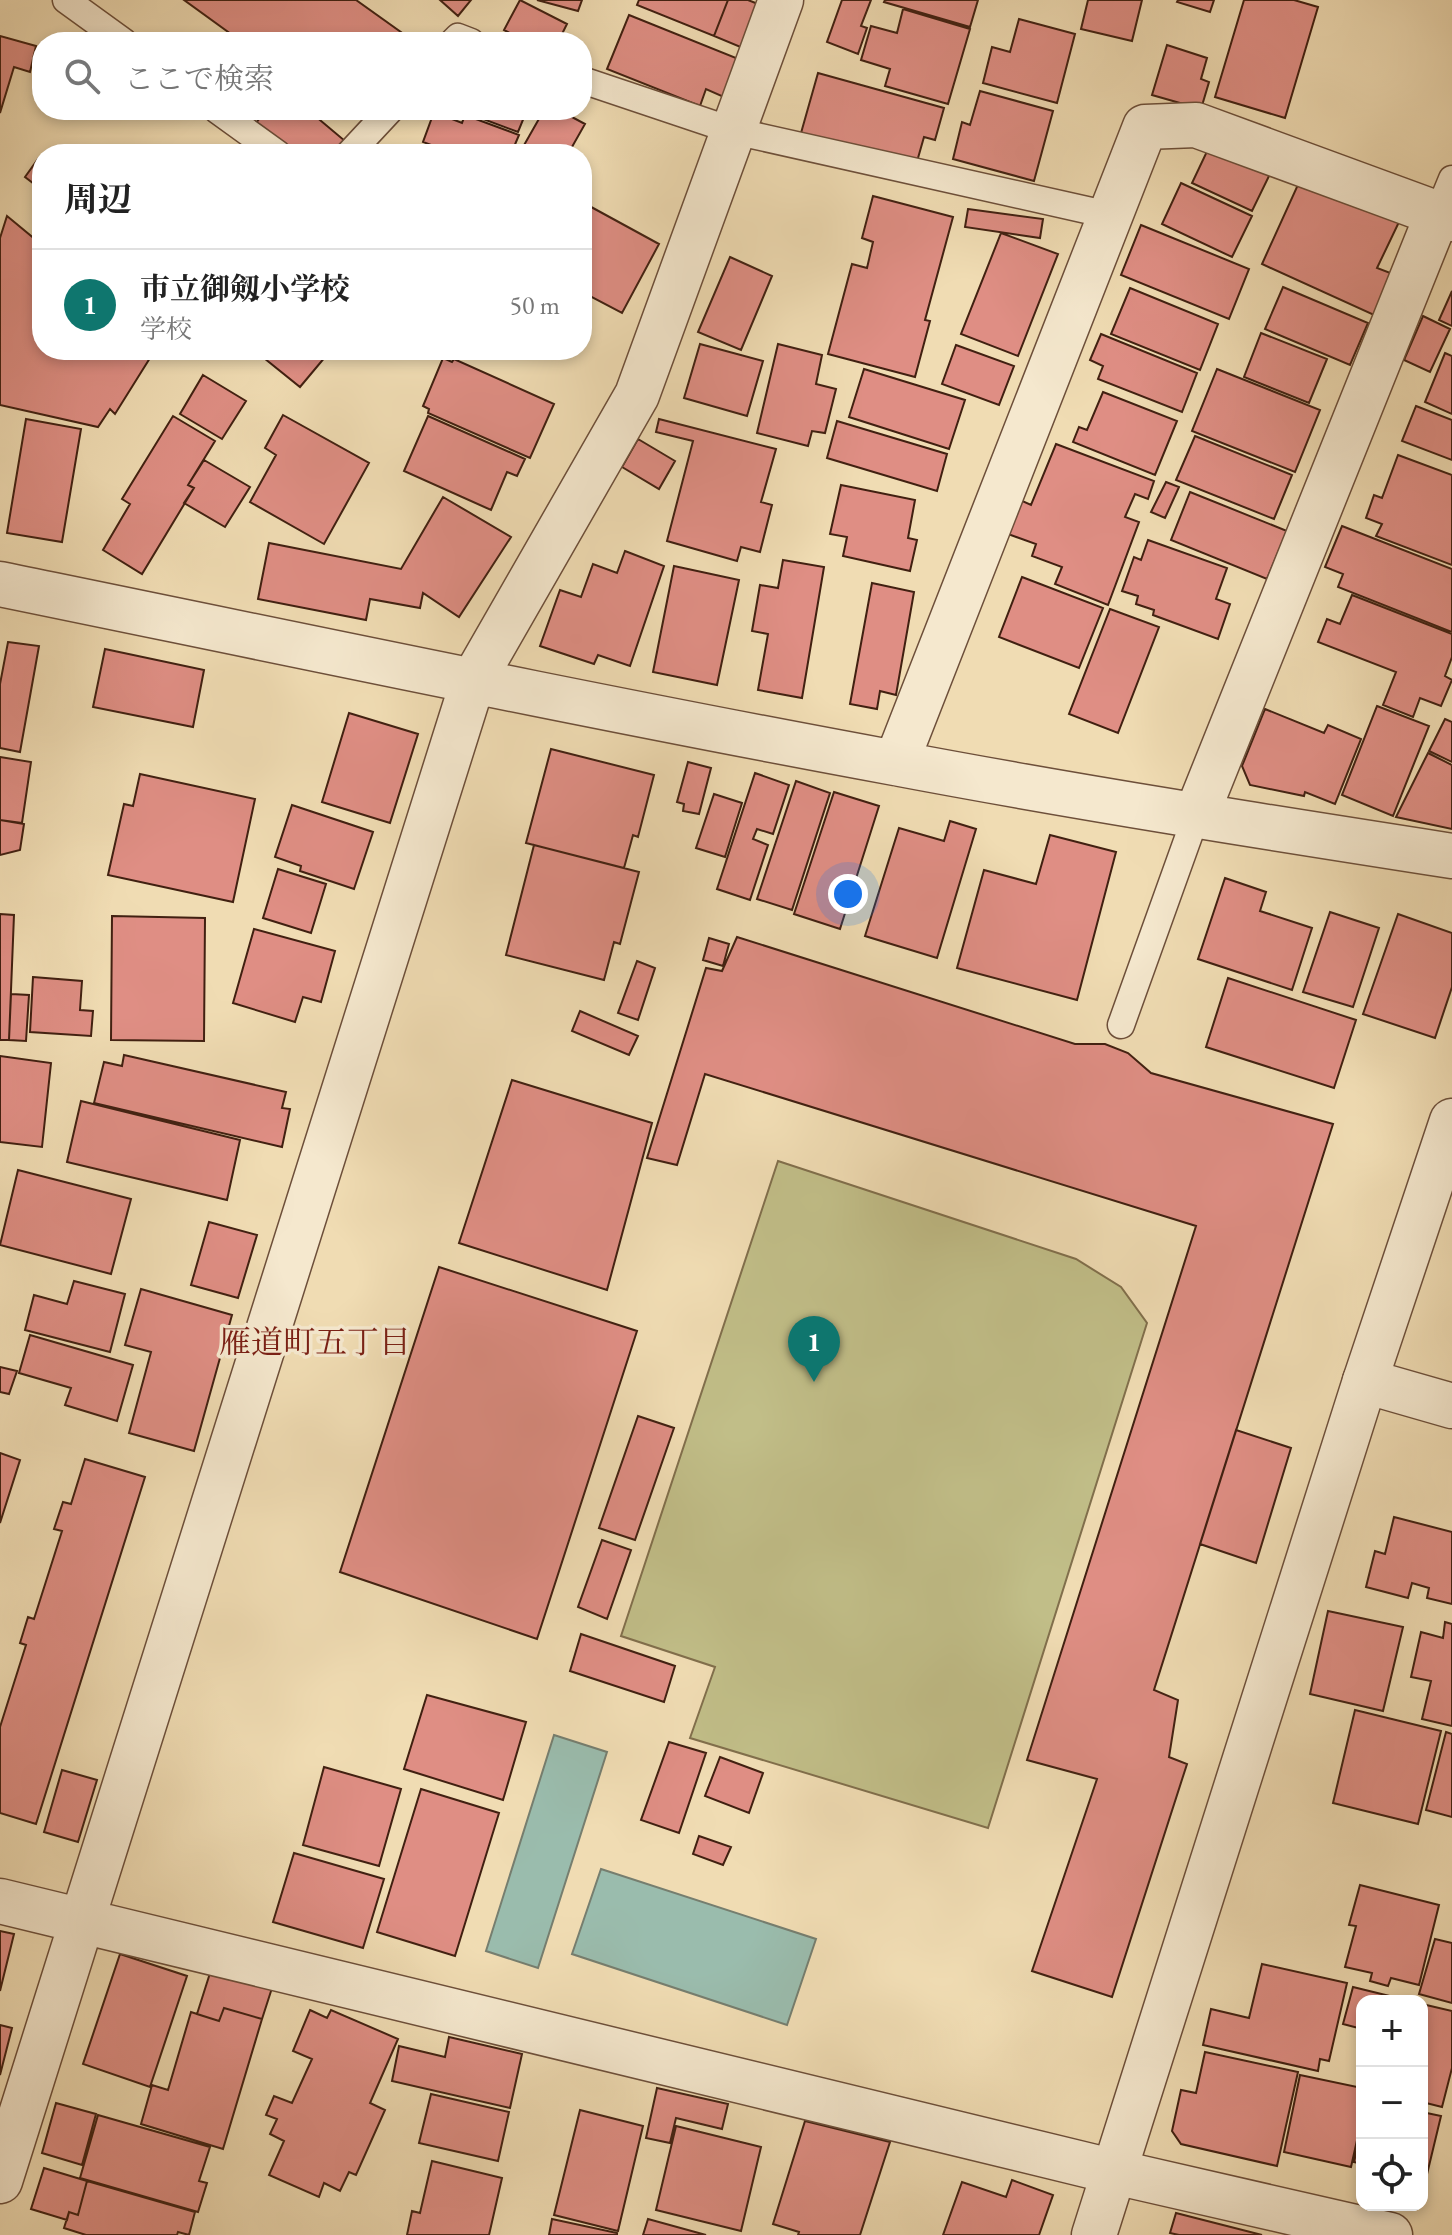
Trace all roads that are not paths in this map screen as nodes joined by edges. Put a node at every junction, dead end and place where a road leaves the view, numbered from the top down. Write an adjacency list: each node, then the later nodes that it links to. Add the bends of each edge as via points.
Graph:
1 (66, 0): 3 (lane)
2 (781, 0): 7 (street)
3 (110, 32)
4 (592, 83): 7 (lane)
5 (231, 120): 8 (lane)
6 (381, 120): 9 (lane)
7 (734, 131): 11 (lane); 13 (street, via 637,395)
8 (264, 144)
9 (358, 144)
10 (1447, 204): 11 (street, via 1196,125 1145,127); 15 (street)
11 (1109, 215): 14 (street)
12 (0, 584): 13 (street)
13 (473, 681): 14 (street); 22 (street)
14 (896, 763): 15 (street)
15 (1196, 816): 16 (street); 17 (lane)
16 (1452, 856)
17 (1121, 1025)
18 (1452, 1121): 19 (street)
19 (1365, 1381): 20 (street); 23 (street)
20 (1452, 1406)
21 (0, 1901): 22 (street)
22 (81, 1922): 23 (street); 24 (street)
23 (1115, 2172): 25 (street); 26 (street)
24 (0, 2181)
25 (1094, 2235)
26 (1390, 2235)

